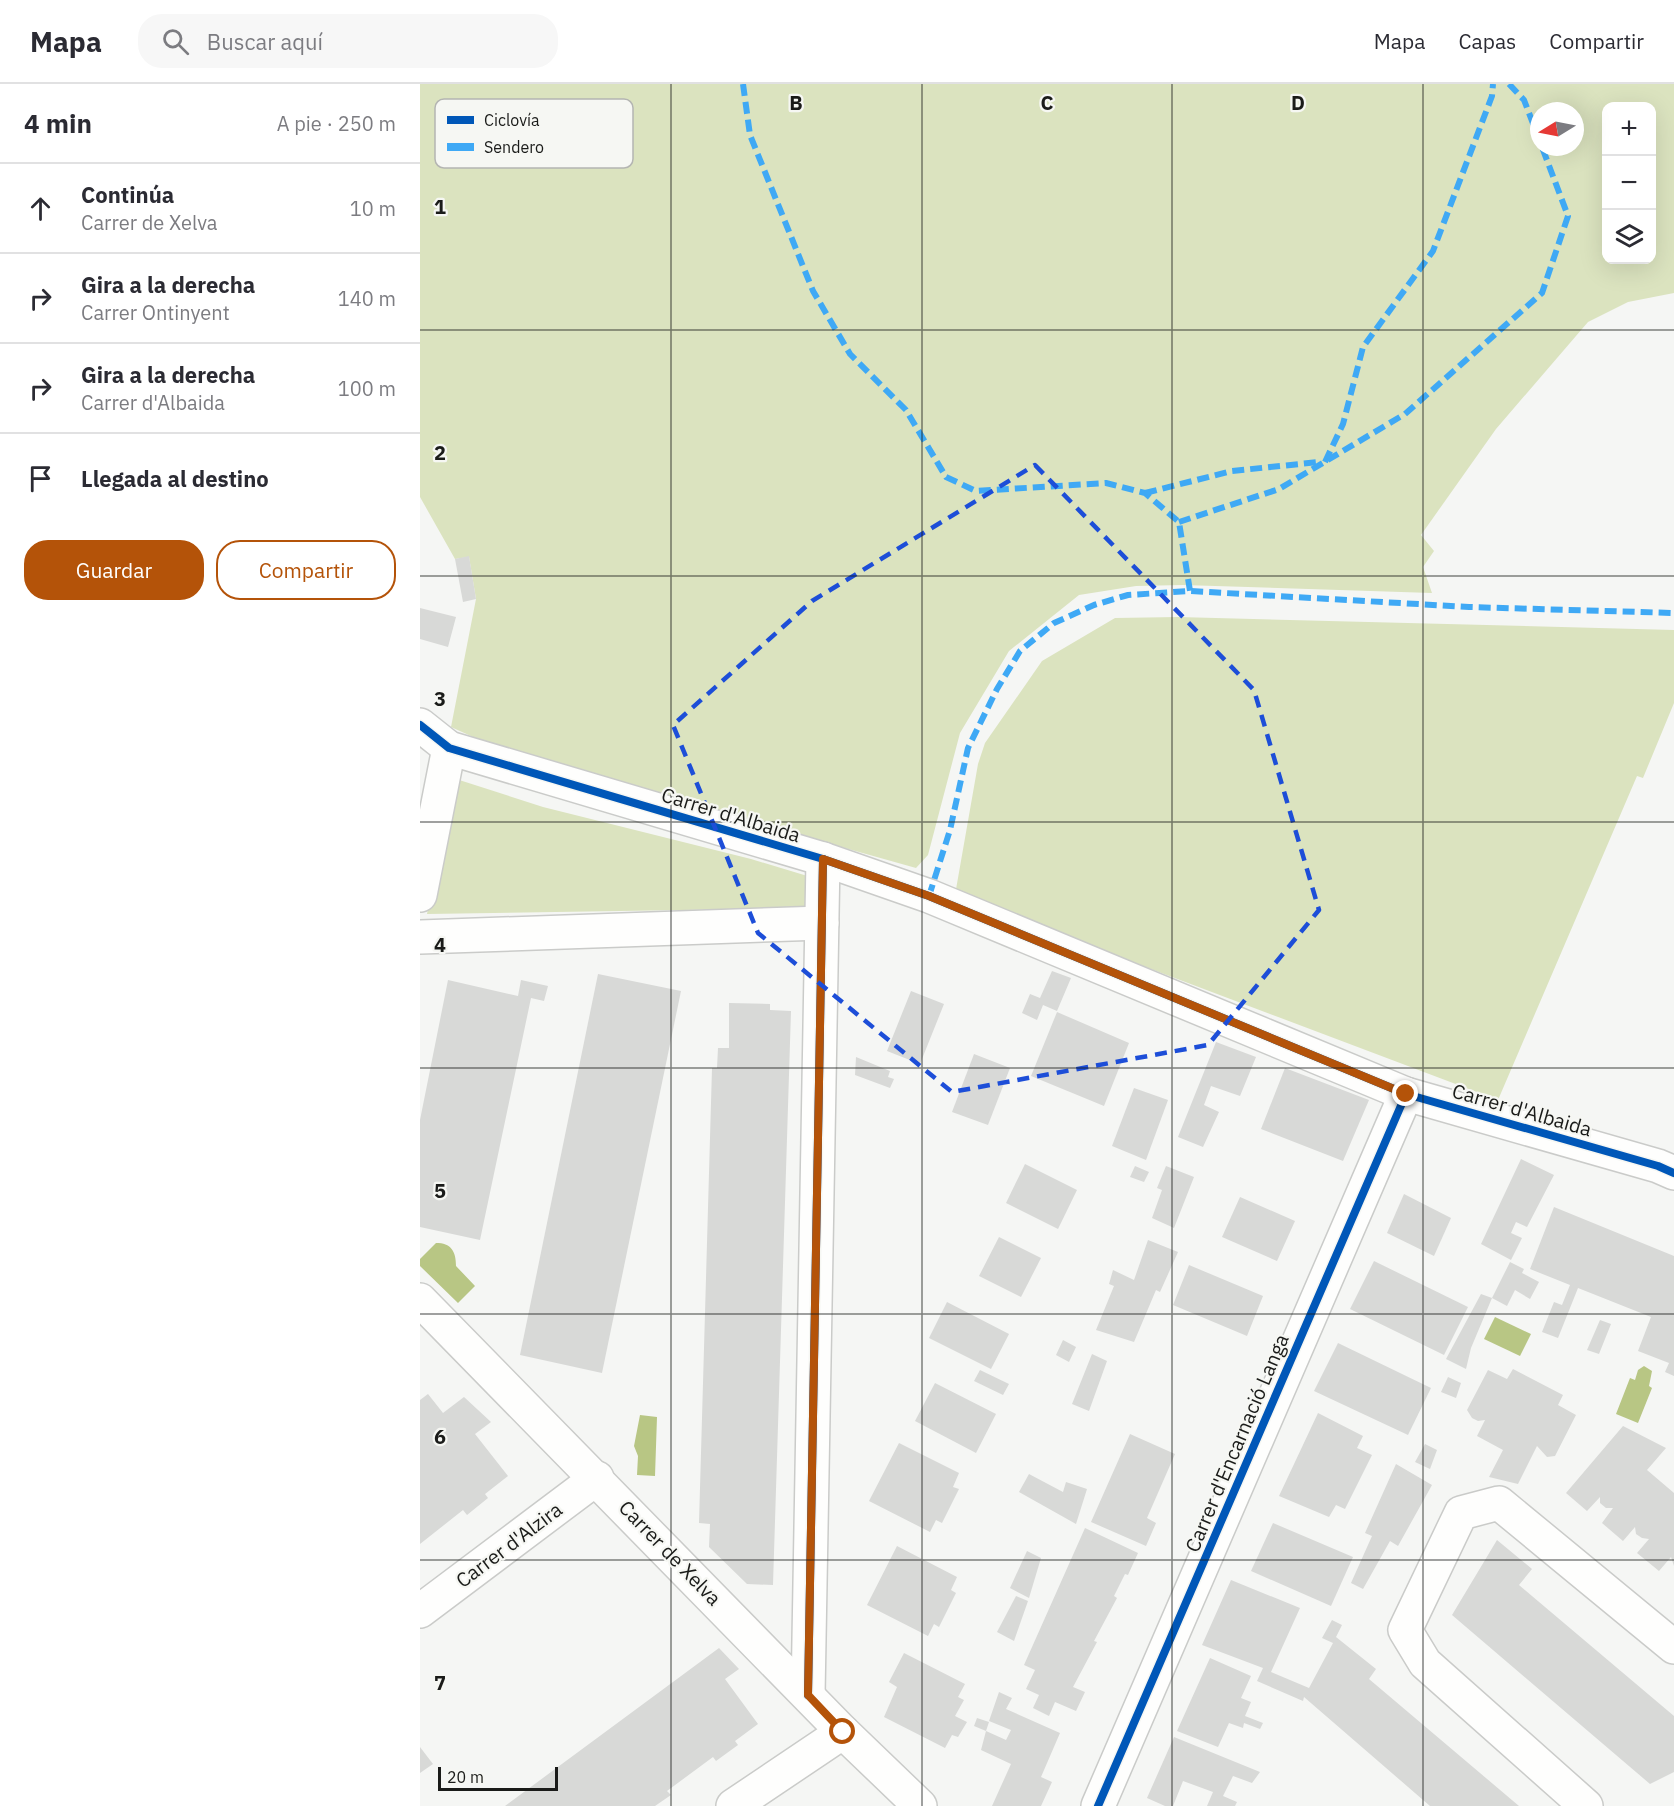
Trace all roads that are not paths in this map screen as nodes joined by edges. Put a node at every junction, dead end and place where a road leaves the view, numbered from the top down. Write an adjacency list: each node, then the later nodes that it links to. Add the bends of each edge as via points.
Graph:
1 (420, 726): 2 (street, Carrer d'Albaida)
2 (449, 748): 3 (street, Carrer d'Albaida); 4 (street)
3 (823, 859): 5 (street); 7 (street, Carrer d'Albaida, via 929,896)
4 (420, 895)
5 (822, 923): 6 (street); 13 (street)
6 (420, 937)
7 (1406, 1094): 8 (street, Carrer d'Albaida); 17 (street, Carrer d'Encarnació Langa)
8 (1674, 1173)
9 (420, 1300): 10 (street, Carrer de Xelva)
10 (597, 1478): 11 (street, Carrer d'Alzira); 13 (street, Carrer de Xelva)
11 (420, 1611)
12 (1674, 1647): 18 (street, via 1499,1503 1461,1513 1405,1630 1425,1663)
13 (808, 1695): 14 (street, Carrer de Xelva)
14 (843, 1732): 15 (street); 16 (street, Carrer de Xelva)
15 (734, 1806)
16 (920, 1806)
17 (1098, 1806)
18 (1586, 1806)

